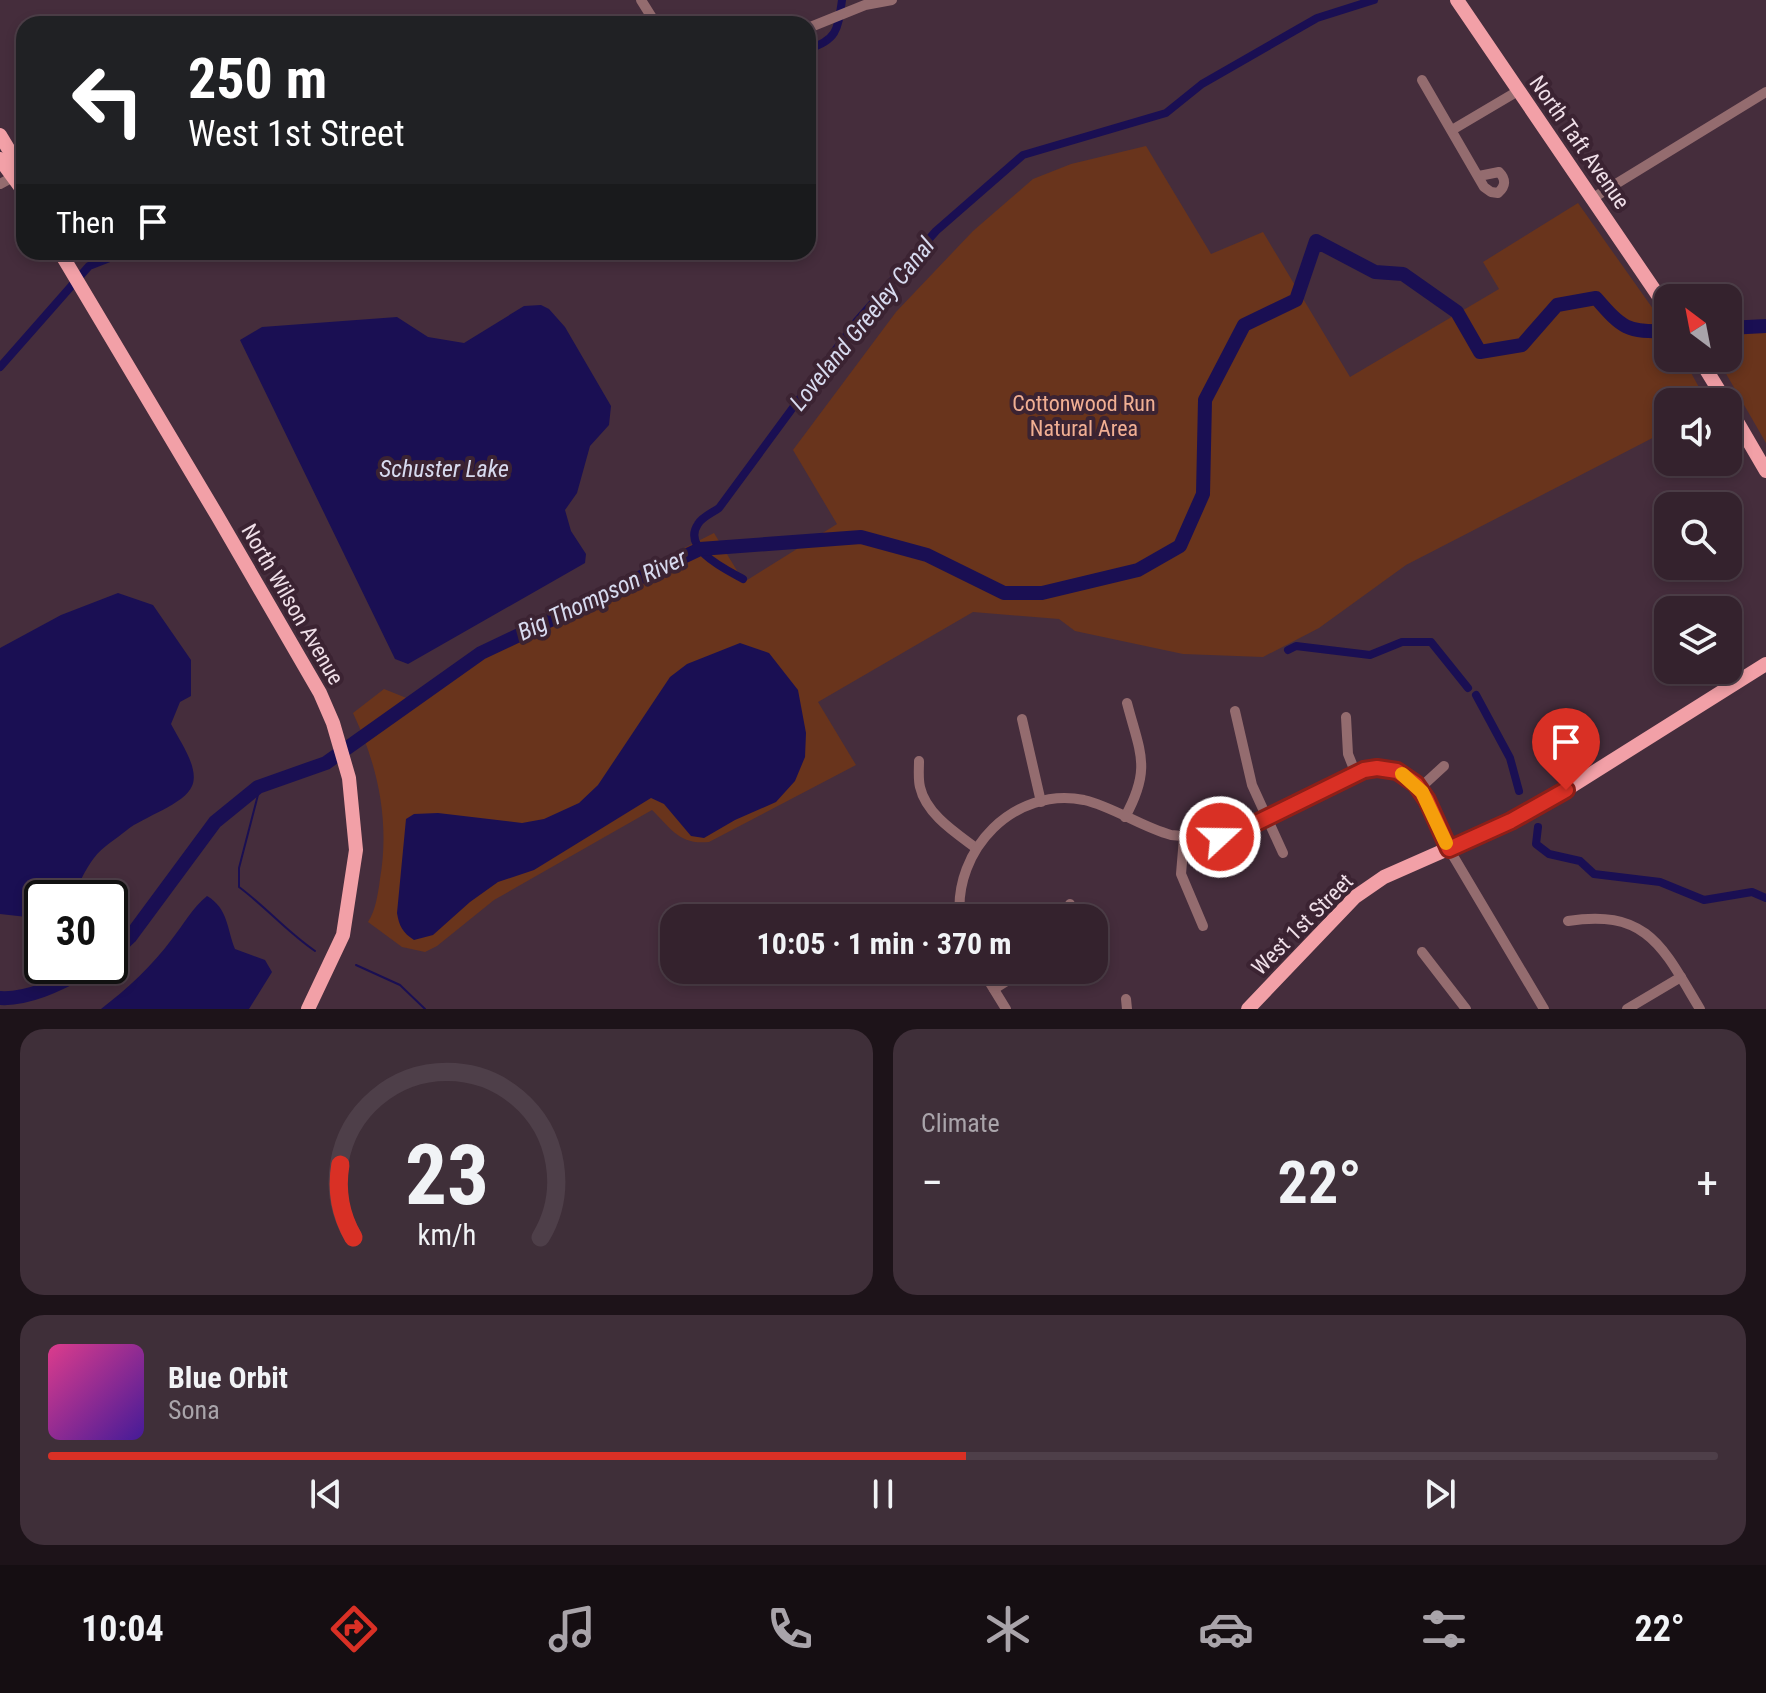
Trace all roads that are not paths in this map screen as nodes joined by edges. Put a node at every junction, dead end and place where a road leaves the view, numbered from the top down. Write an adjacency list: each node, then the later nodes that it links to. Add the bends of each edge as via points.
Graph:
1 (892, 0): 3 (street)
2 (1457, 0): 5 (main road, North Taft Avenue)
3 (816, 25)
4 (1422, 80): 7 (street)
5 (1518, 91): 7 (street); 11 (main road, North Taft Avenue)
6 (1766, 92): 11 (street)
7 (1452, 130): 10 (street)
8 (0, 135): 9 (main road)
9 (16, 163)
10 (1479, 176)
11 (1593, 198): 13 (main road, North Taft Avenue)
12 (65, 260): 40 (main road, North Wilson Avenue, via 333,723 349,778 356,850 343,935)
13 (1654, 288)
14 (1742, 430): 15 (main road)
15 (1766, 471)
16 (1766, 664): 30 (main road, West 1st Street, via 1540,806)
17 (1127, 703): 26 (street, via 1143,775)
18 (1235, 711): 27 (street, via 1252,785)
19 (1346, 717): 23 (street, via 1348,754)
20 (1022, 719): 25 (street)
21 (919, 761): 29 (street, via 926,801)
22 (1444, 766): 24 (street)
23 (1356, 774): 24 (street, via 1370,768 1391,770); 27 (street)
24 (1420, 788): 30 (street)
25 (1041, 802): 26 (street, via 1084,800); 29 (street, via 998,823)
26 (1125, 817): 28 (street)
27 (1268, 817): 28 (street, via 1220,837); 31 (street)
28 (1184, 838): 34 (street, via 1181,874)
29 (976, 848): 32 (street, via 961,885)
30 (1449, 849): 42 (main road, West 1st Street, via 1384,877 1355,897); 44 (street)
31 (1283, 853)
32 (960, 904)
33 (1568, 921): 36 (street, via 1612,921 1643,930)
34 (1203, 926)
35 (1422, 952): 43 (street)
36 (1681, 977): 45 (street); 46 (street)
37 (991, 984): 39 (street)
38 (1002, 984): 39 (street)
39 (994, 989): 41 (street)
40 (308, 1009)
41 (1006, 1009)
42 (1248, 1009)
43 (1466, 1009)
44 (1544, 1009)
45 (1627, 1009)
46 (1700, 1009)

